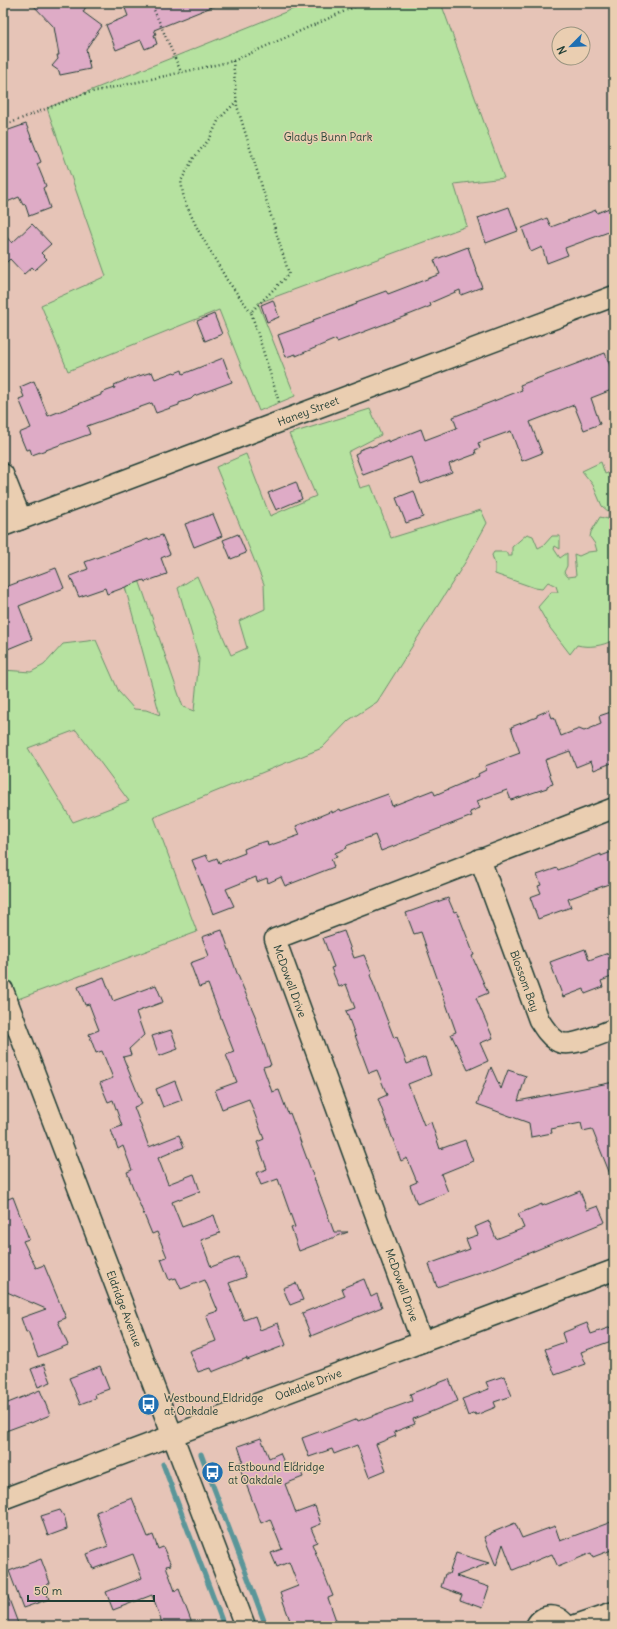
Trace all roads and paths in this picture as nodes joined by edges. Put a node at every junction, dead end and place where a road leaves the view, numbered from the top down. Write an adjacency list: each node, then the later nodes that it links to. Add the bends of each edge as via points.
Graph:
1 (151, 3): 4 (path)
2 (363, 3): 3 (path)
3 (233, 61): 4 (path); 5 (path)
4 (181, 73): 6 (path, via 83,94)
5 (237, 101): 8 (path, via 289,274); 8 (path, via 219,119 210,138 193,159 181,180 184,200 198,230 227,280)
6 (3, 126)
7 (614, 296): 9 (street, Haney Street)
8 (251, 312): 9 (path)
9 (285, 420): 11 (street, Haney Street)
10 (3, 474): 11 (street)
11 (12, 522)
12 (614, 808): 13 (street, McDowell Drive)
13 (480, 859): 16 (street, Blossom Bay, via 538,1020 549,1034 559,1042 570,1043); 18 (street, McDowell Drive, via 274,939)
14 (3, 990): 15 (street, Eldridge Avenue)
15 (7, 1011): 19 (street, Eldridge Avenue)
16 (614, 1029)
17 (614, 1270): 18 (street, Oakdale Drive)
18 (422, 1342): 19 (street, Oakdale Drive)
19 (173, 1435): 20 (street, Oakdale Drive); 22 (street, Eldridge Avenue)
20 (3, 1499)
21 (614, 1612): 25 (street)
22 (245, 1626)
23 (536, 1626): 24 (street, via 542,1618 553,1616 563,1621)
24 (566, 1626)
25 (573, 1626)

